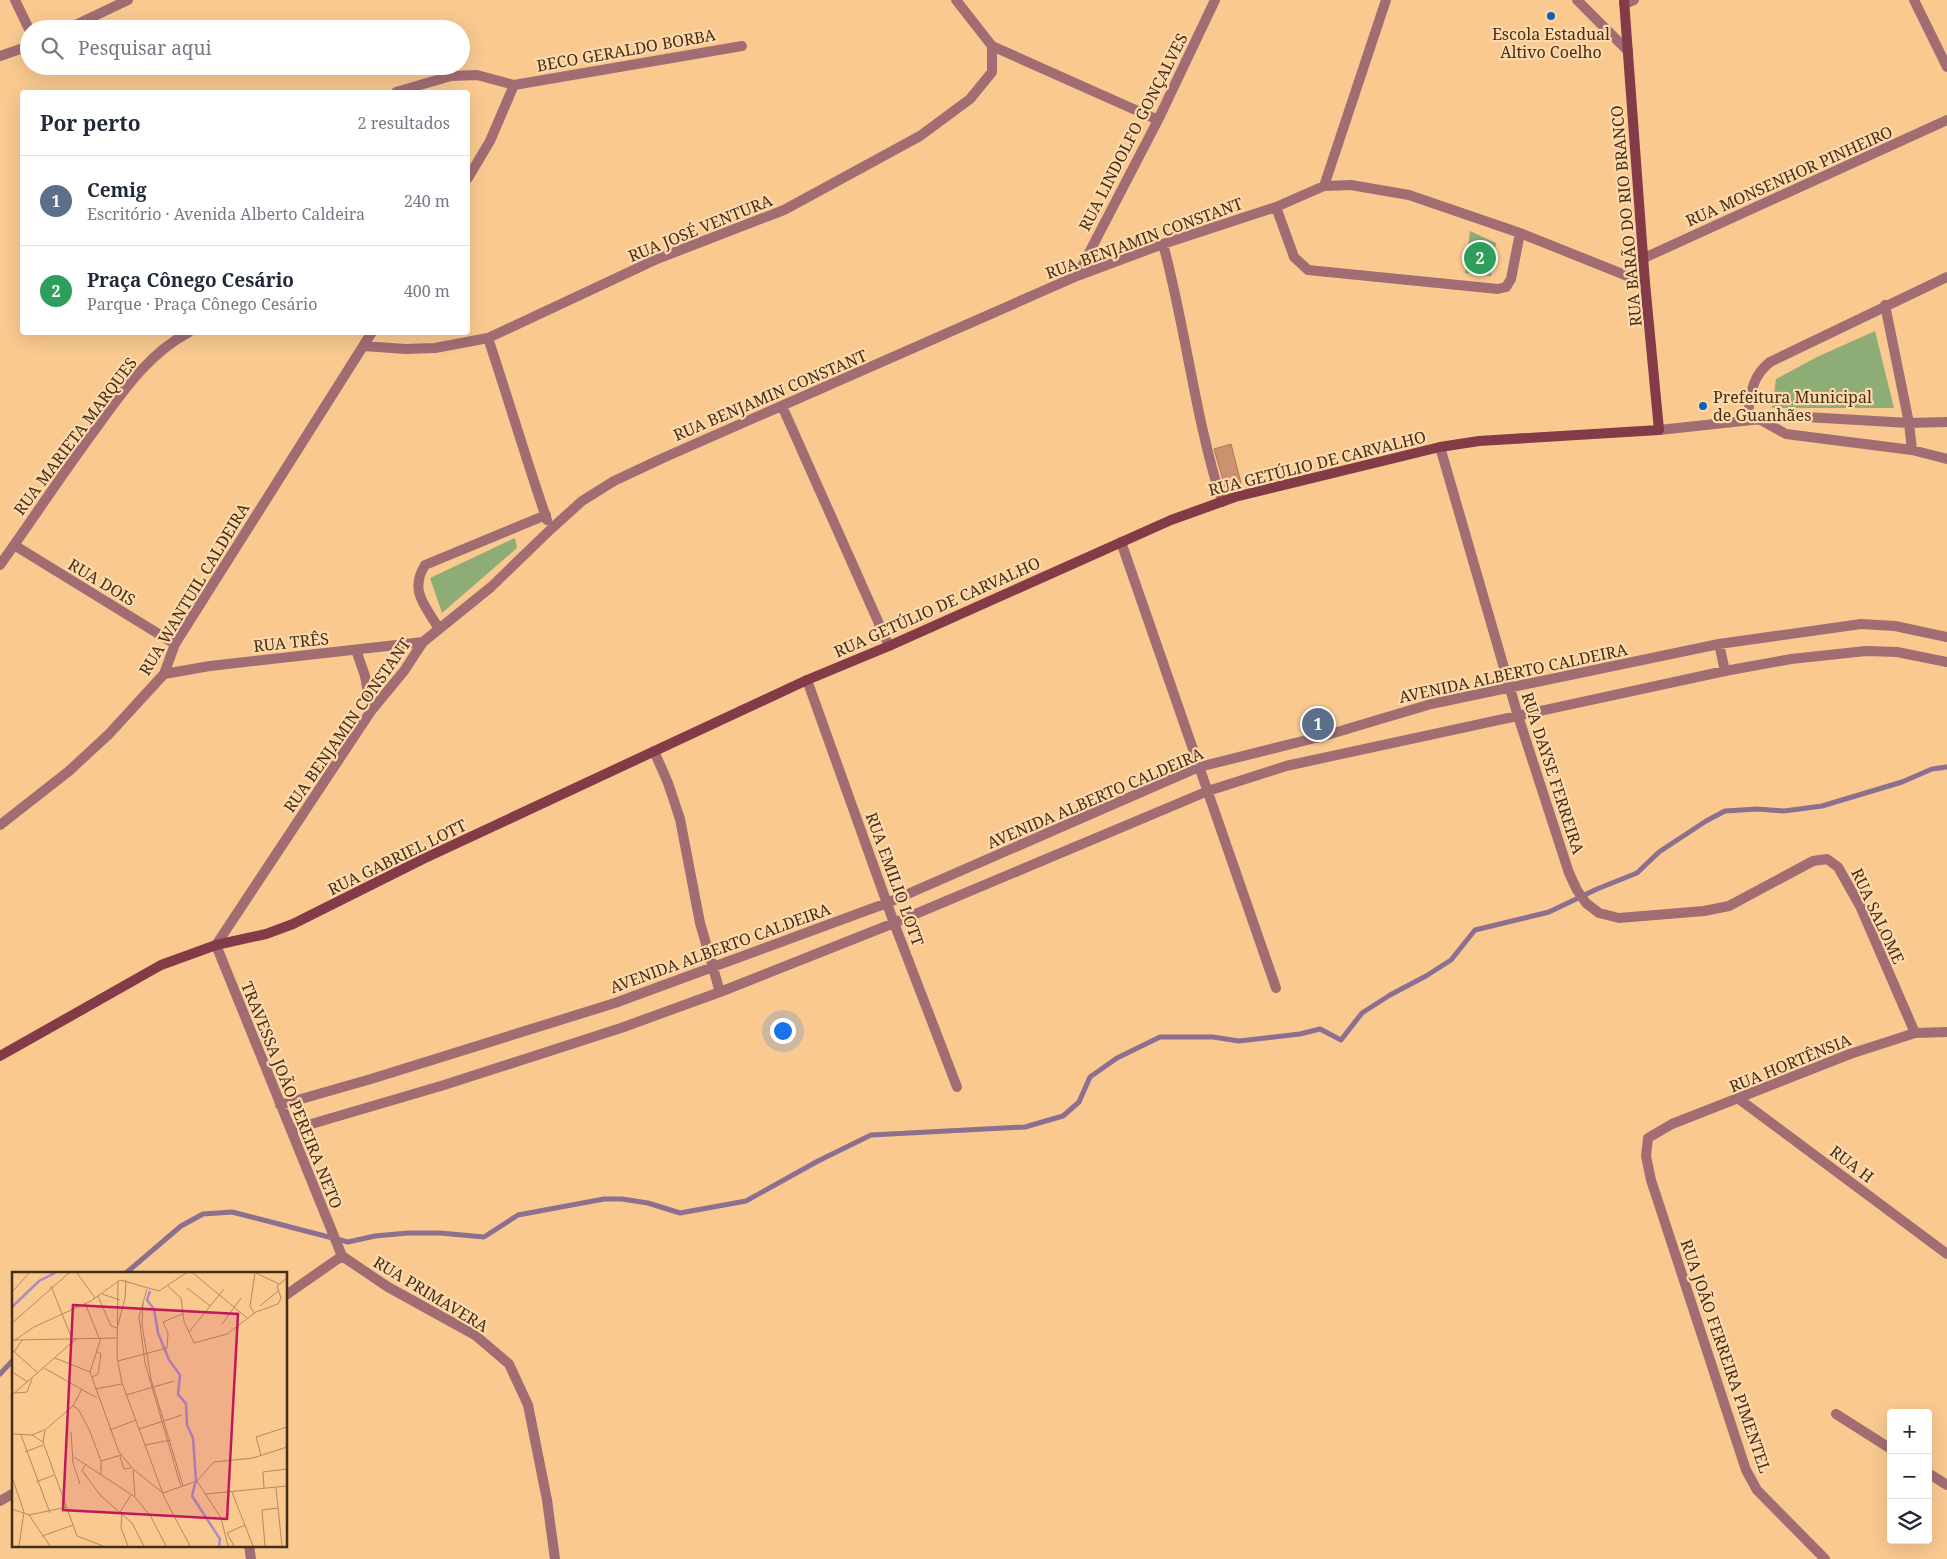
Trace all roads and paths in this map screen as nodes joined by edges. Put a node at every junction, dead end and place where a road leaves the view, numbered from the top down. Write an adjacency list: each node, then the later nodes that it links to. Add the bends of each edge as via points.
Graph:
1 (15, 0): 9 (street)
2 (128, 0): 10 (street)
3 (956, 0): 12 (street)
4 (1215, 0): 21 (street, RUA LINDOLFO GONÇALVES)
5 (1386, 0): 24 (street)
6 (1577, 0): 14 (street)
7 (1914, 0): 16 (street)
8 (1627, 1): 14 (street, RUA BARÃO DO RIO BRANCO)
9 (25, 20)
10 (86, 20)
11 (742, 46): 19 (street, BECO GERALDO BORBA)
12 (992, 46): 21 (street); 35 (street, RUA JOSÉ VENTURA, via 992,72 983,85 970,99 920,136 784,210 658,259)
13 (20, 49): 15 (street)
14 (1628, 51): 28 (street, RUA BARÃO DO RIO BRANCO)
15 (0, 56)
16 (1947, 67)
17 (464, 75): 20 (street)
18 (470, 75): 19 (street)
19 (514, 85): 23 (street, via 490,141)
20 (403, 90)
21 (1158, 120): 29 (street, RUA LINDOLFO GONÇALVES)
22 (1947, 120): 28 (street, RUA MONSENHOR PINHEIRO)
23 (470, 175)
24 (1324, 186): 25 (street, RUA BENJAMIN CONSTANT); 26 (street, RUA BENJAMIN CONSTANT, via 1351,185 1408,195)
25 (1276, 207): 26 (street, via 1294,257 1308,270 1498,289 1506,287 1511,279); 27 (street, RUA BENJAMIN CONSTANT)
26 (1520, 233): 31 (street, RUA BENJAMIN CONSTANT)
27 (1163, 244): 29 (street, RUA BENJAMIN CONSTANT); 45 (street, via 1177,297 1206,444)
28 (1644, 258): 31 (street, RUA BARÃO DO RIO BRANCO)
29 (1077, 276): 37 (street, RUA BENJAMIN CONSTANT)
30 (1947, 277): 32 (street)
31 (1645, 283): 41 (street, RUA BARÃO DO RIO BRANCO)
32 (1886, 305): 38 (street, via 1764,366 1753,384); 40 (street)
33 (185, 335): 49 (street, RUA MARIETA MARQUES, via 152,358 126,388)
34 (370, 335): 36 (street, RUA WANTUIL CALDEIRA)
35 (488, 338): 36 (street, RUA JOSÉ VENTURA, via 435,348); 46 (street)
36 (364, 346): 54 (street, RUA WANTUIL CALDEIRA)
37 (782, 406): 47 (street, RUA BENJAMIN CONSTANT, via 614,481 582,501); 56 (street)
38 (1753, 419): 40 (street, via 1789,416); 41 (street); 43 (street, via 1786,434)
39 (1947, 422): 40 (street)
40 (1909, 423): 43 (street)
41 (1660, 430): 42 (street, RUA GETÚLIO DE CARVALHO, via 1480,441)
42 (1440, 447): 45 (street, RUA GETÚLIO DE CARVALHO); 62 (street, RUA DAYSE FERREIRA)
43 (1912, 450): 44 (street)
44 (1947, 459)
45 (1222, 502): 48 (street, RUA GETÚLIO DE CARVALHO)
46 (546, 515): 47 (street); 51 (street, via 425,564 418,576 418,592)
47 (551, 528): 51 (street, RUA BENJAMIN CONSTANT, via 491,587)
48 (1121, 542): 56 (street, RUA GETÚLIO DE CARVALHO); 66 (street)
49 (14, 545): 50 (street, RUA MARIETA MARQUES); 54 (street, RUA DOIS)
50 (0, 564)
51 (438, 629): 53 (street, RUA BENJAMIN CONSTANT)
52 (1947, 638): 55 (street, AVENIDA ALBERTO CALDEIRA, via 1895,626 1861,624)
53 (423, 642): 57 (street, RUA TRÊS); 63 (street, RUA BENJAMIN CONSTANT, via 404,672)
54 (175, 644): 60 (street, RUA WANTUIL CALDEIRA)
55 (1719, 644): 59 (street); 62 (street, AVENIDA ALBERTO CALDEIRA)
56 (890, 646): 61 (street, RUA GETÚLIO DE CARVALHO)
57 (356, 650): 60 (street, RUA TRÊS); 63 (street, via 365,676)
58 (1947, 662): 59 (street, via 1897,652 1866,651)
59 (1725, 671): 64 (street)
60 (164, 674): 68 (street, RUA WANTUIL CALDEIRA, via 69,771)
61 (807, 680): 65 (street, RUA GABRIEL LOTT); 69 (street, RUA EMILIO LOTT)
62 (1510, 687): 64 (street, RUA DAYSE FERREIRA); 66 (street, AVENIDA ALBERTO CALDEIRA, via 1431,704 1328,735)
63 (371, 711): 72 (street, RUA BENJAMIN CONSTANT)
64 (1518, 716): 67 (street, via 1286,766); 70 (street, RUA DAYSE FERREIRA, via 1569,873)
65 (654, 751): 72 (street, RUA GABRIEL LOTT, via 293,924 266,934); 73 (street, via 680,818)
66 (1199, 767): 67 (street); 69 (street, AVENIDA ALBERTO CALDEIRA)
67 (1208, 791): 71 (street); 74 (street)
68 (0, 825)
69 (887, 903): 71 (street, RUA EMILIO LOTT); 73 (street, AVENIDA ALBERTO CALDEIRA)
70 (1586, 903): 77 (street, RUA SALOME, via 1599,913 1619,918 1729,906 1813,861 1827,859 1838,867 1860,906)
71 (894, 923): 75 (street); 79 (street, RUA EMILIO LOTT)
72 (216, 945): 78 (street, RUA GABRIEL LOTT, via 161,965); 81 (street, TRAVESSA JOÃO PEREIRA NETO)
73 (712, 967): 75 (street); 81 (street, AVENIDA ALBERTO CALDEIRA, via 615,1003)
74 (1276, 988)
75 (720, 992): 82 (street, via 593,1037)
76 (1947, 1032): 77 (street, RUA HORTÊNSIA)
77 (1915, 1033): 80 (street, RUA HORTÊNSIA, via 1850,1054)
78 (0, 1056)
79 (957, 1086)
80 (1739, 1099): 83 (street, RUA HORTÊNSIA, via 1672,1124); 85 (street, RUA H)
81 (280, 1105): 82 (street, TRAVESSA JOÃO PEREIRA NETO)
82 (290, 1130): 84 (street, TRAVESSA JOÃO PEREIRA NETO)
83 (1648, 1138): 96 (street, RUA JOÃO FERREIRA PIMENTEL, via 1646,1156 1651,1180 1746,1470 1757,1490)
84 (341, 1253): 86 (street); 95 (street, RUA PRIMAVERA, via 388,1287 475,1335 509,1364 528,1405 547,1500)
85 (1947, 1254)
86 (288, 1293)
87 (1836, 1414): 88 (street)
88 (1887, 1446)
89 (1932, 1476): 90 (street)
90 (1947, 1485)
91 (12, 1493): 92 (street)
92 (0, 1500)
93 (249, 1546): 94 (street)
94 (251, 1559)
95 (554, 1559)
96 (1825, 1559)

